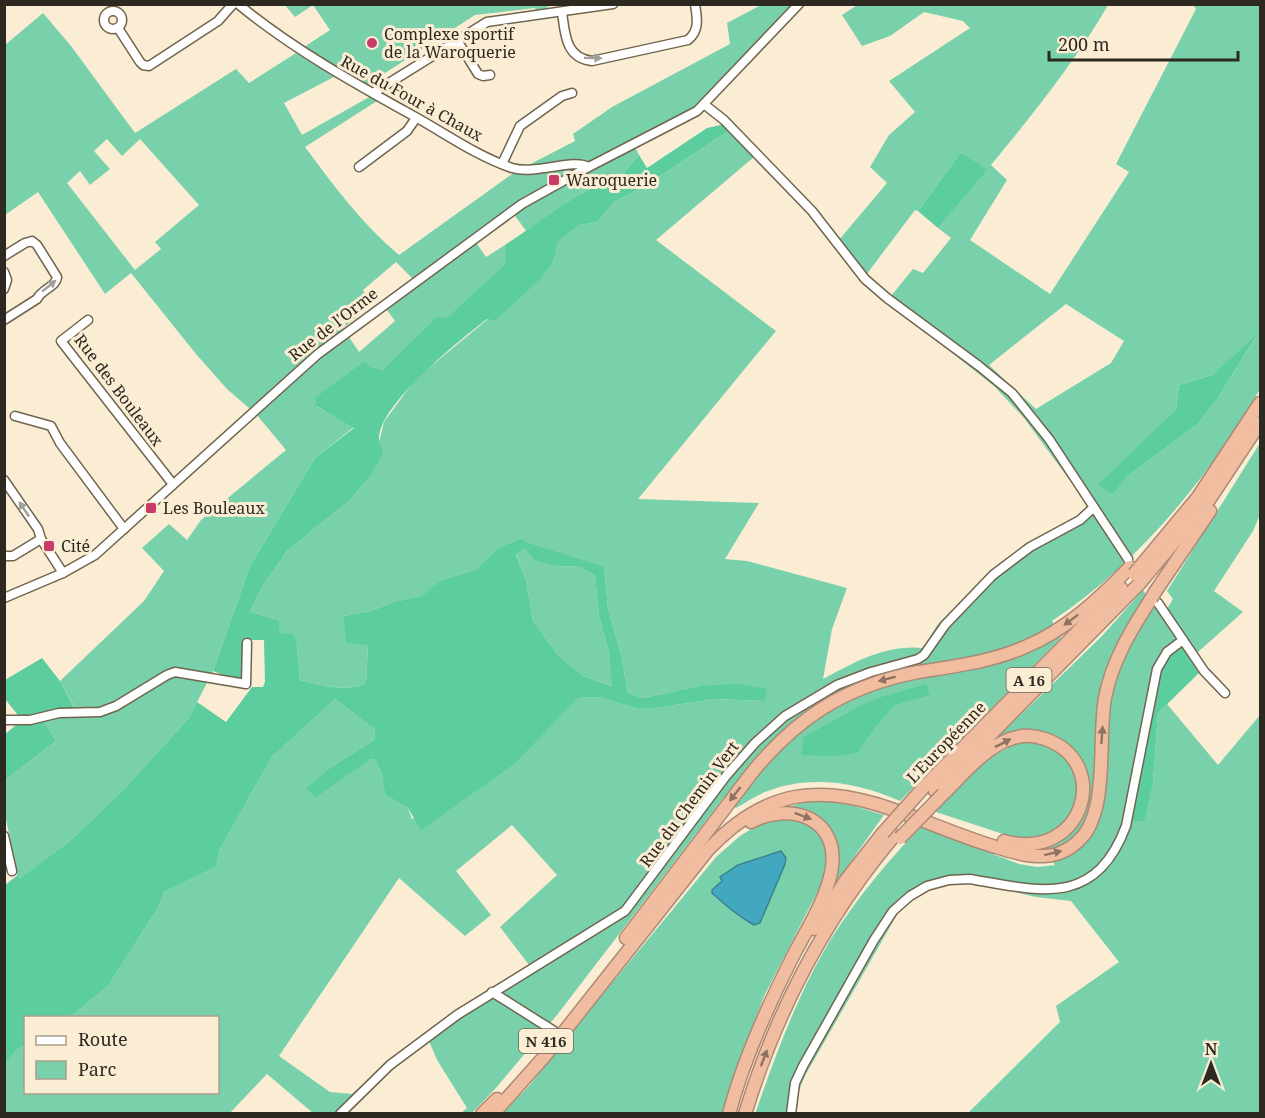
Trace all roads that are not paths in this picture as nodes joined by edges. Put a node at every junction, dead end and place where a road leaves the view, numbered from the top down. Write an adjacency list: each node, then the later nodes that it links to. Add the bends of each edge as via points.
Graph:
1 (236, 4): 6 (street, via 218,21 149,66 140,62); 9 (street, Rue du Four à Chaux, via 301,51)
2 (613, 4): 5 (street)
3 (695, 4): 5 (street, one-way to 3, via 568,46 576,55 592,60 686,41 697,27)
4 (799, 4): 11 (street, Rue de l'Orme)
5 (562, 12): 7 (street, via 488,22)
6 (118, 28)
7 (457, 40): 8 (street, via 478,74); 9 (street)
8 (490, 75)
9 (373, 93): 12 (street, Rue du Four à Chaux)
10 (572, 93): 13 (street, via 520,126)
11 (705, 105): 15 (street, Rue de l'Orme); 27 (street, via 812,211 868,282 1012,393)
12 (416, 118): 13 (street, Rue du Four à Chaux); 14 (street, via 407,131)
13 (502, 164): 15 (street, Rue du Four à Chaux, via 529,171)
14 (359, 167)
15 (588, 167): 26 (street, Rue de l'Orme, via 510,212 318,354)
16 (4, 256): 19 (street, one-way to 16, via 37,299 57,279 34,242)
17 (4, 272): 18 (street)
18 (4, 289)
19 (4, 320)
20 (88, 320): 26 (street, Rue des Bouleaux, via 61,341)
21 (1260, 404): 31 (highway, L'Européenne / A 16, via 1184,515)
22 (15, 416): 28 (street, via 53,428)
23 (1260, 423): 31 (highway, L'Européenne / A 16, via 1207,502)
24 (1260, 432): 34 (highway)
25 (4, 480): 29 (street, one-way to 25)
26 (172, 483): 28 (street, Rue de l'Orme)
27 (1093, 508): 31 (street); 45 (street, Rue du Chemin Vert, via 993,575 945,625 924,655 844,682 785,716 726,776 625,911)
28 (124, 529): 32 (street, Rue de l'Orme, via 95,555)
29 (41, 539): 30 (street, via 13,556); 32 (street)
30 (4, 556)
31 (1136, 570): 39 (highway, L'Européenne / A 16); 44 (highway, one-way to 44, via 1073,619 1027,647 989,660 879,681 831,702 801,722 751,774)
32 (63, 573): 33 (street, Rue de l'Orme)
33 (4, 598)
34 (1155, 598): 35 (street); 43 (highway, one-way to 34, via 696,863 731,828 765,806 795,797 827,795 861,800 1028,855 1051,855 1072,846 1089,828 1096,805 1110,679 1127,638)
35 (1183, 640): 37 (street, via 1210,679); 53 (street, via 1167,652 1157,669 1126,826 1110,859 1084,880 1063,889 1032,890 960,879 938,882 910,896 886,920 798,1076)
36 (247, 643): 38 (street, via 246,684 175,672 100,712)
37 (1225, 693)
38 (4, 720)
39 (934, 790): 41 (highway, L'Européenne / A 16, bridge); 41 (highway, bridge); 44 (highway, one-way to 44, via 993,748 1025,736 1049,740 1068,753 1077,766 1083,789 1078,813 1065,831 1043,843 1026,845 847,790 811,788 773,796 747,808 720,828)
40 (4, 836): 42 (street)
41 (892, 836): 51 (highway, L'Européenne / A 16, via 837,893 796,962 762,1034); 52 (highway, one-way to 41, via 796,984 822,937)
42 (12, 871)
43 (649, 924): 49 (highway, via 544,1057); 50 (highway, one-way to 50, via 719,848 763,816 799,814 820,825 829,839 832,857 828,883 762,1020)
44 (626, 938): 46 (highway, N 416)
45 (492, 992): 46 (street); 47 (street, Rue du Chemin Vert, via 390,1065)
46 (554, 1031): 48 (highway, N 416)
47 (340, 1113)
48 (482, 1113)
49 (493, 1113)
50 (729, 1113)
51 (735, 1113)
52 (745, 1113)
53 (791, 1113)

